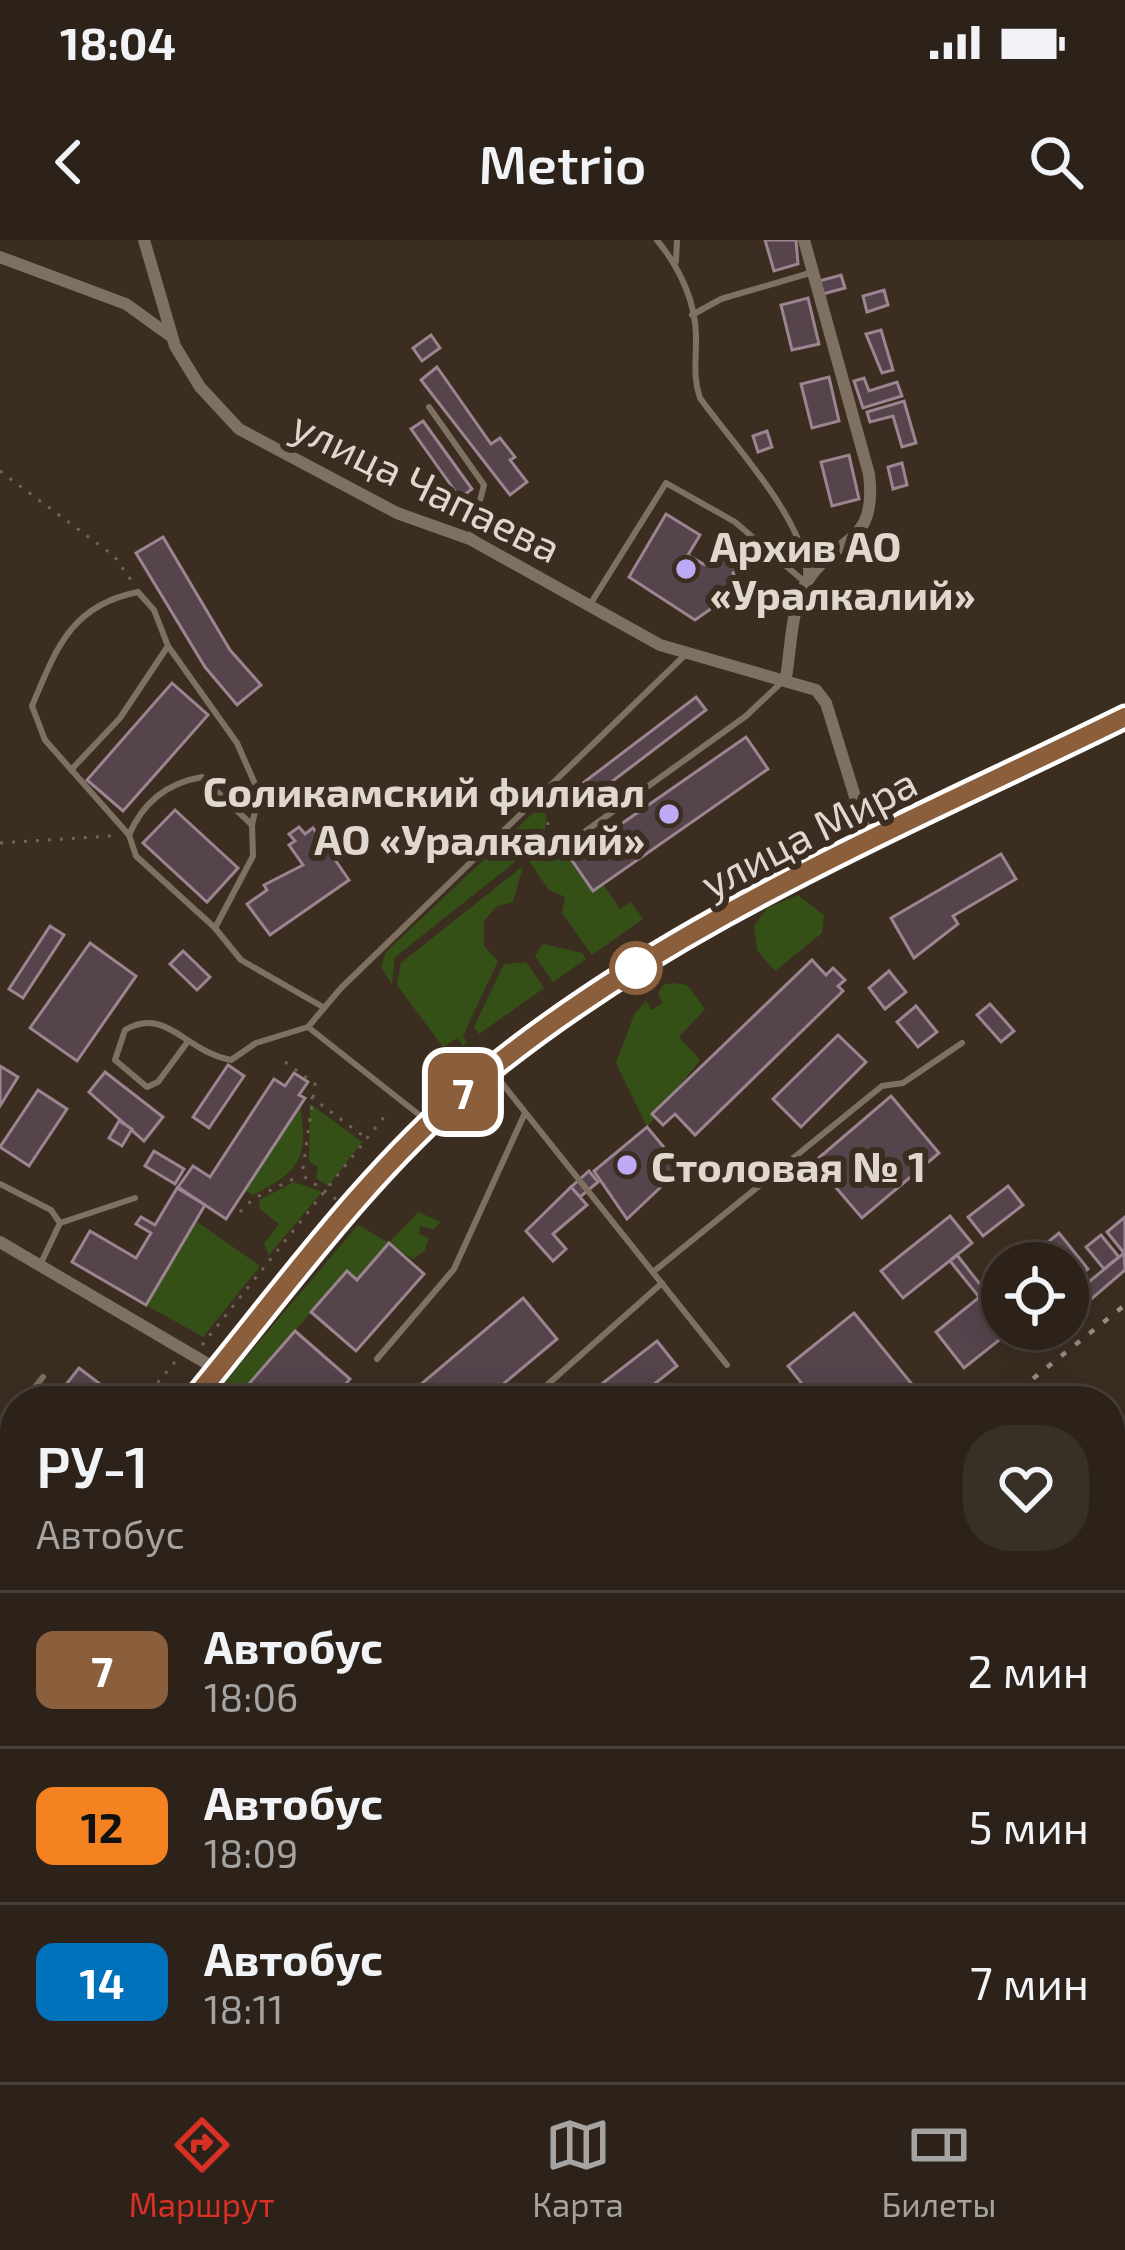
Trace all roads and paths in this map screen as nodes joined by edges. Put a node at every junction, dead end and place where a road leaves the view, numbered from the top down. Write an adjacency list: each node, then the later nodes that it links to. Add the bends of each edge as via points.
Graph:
1 (144, 240): 9 (street, улица Чапаева)
2 (658, 240): 6 (lane)
3 (677, 240): 6 (lane)
4 (803, 240): 7 (street)
5 (0, 257): 9 (street, via 91,287)
6 (676, 261): 8 (lane)
7 (810, 273): 8 (lane, via 721,298); 13 (street, via 869,473 872,511 850,544)
8 (692, 315): 13 (lane, via 700,398 795,530 808,559)
9 (170, 335): 12 (street, улица Чапаева, via 200,387 239,429 398,513)
10 (429, 406): 12 (lane, via 484,484)
11 (0, 471): 14 (path, via 114,556)
12 (470, 538): 15 (street, улица Чапаева)
13 (806, 583): 15 (lane, via 735,522 666,483); 18 (street)
14 (138, 592): 16 (lane); 20 (lane, via 116,596 63,635 32,706 44,740)
15 (590, 603): 17 (street, улица Чапаева)
16 (168, 646): 20 (lane, via 120,718); 22 (lane, via 237,743 259,794)
17 (688, 652): 18 (street, улица Чапаева); 21 (lane)
18 (786, 677): 26 (street, улица Чапаева, via 826,703); 27 (lane, via 746,716)
19 (1125, 717): 26 (highway, улица Мира)
20 (71, 770): 23 (lane)
21 (551, 783): 24 (path); 29 (lane)
22 (252, 825): 23 (lane, via 202,776 174,782 138,813); 28 (lane, via 254,856)
23 (129, 835): 25 (path); 28 (lane, via 136,856)
24 (547, 837)
25 (0, 843)
26 (870, 843): 34 (highway, улица Мира, via 710,923)
27 (562, 848)
28 (214, 928): 29 (lane, via 242,960)
29 (322, 1007): 30 (lane)
30 (308, 1027): 32 (lane, via 231,1060); 38 (lane)
31 (962, 1043): 49 (lane, via 903,1083 882,1086)
32 (187, 1044): 32 (lane, via 160,1020 141,1021 125,1030 115,1060 147,1087)
33 (285, 1062): 35 (path, via 315,1084)
34 (491, 1070): 37 (lane); 38 (highway, улица Мира)
35 (309, 1095): 39 (path); 40 (path)
36 (388, 1112): 39 (path)
37 (524, 1113): 49 (lane); 52 (lane, via 454,1269)
38 (430, 1124): 44 (highway, улица Мира)
39 (367, 1139): 42 (path)
40 (302, 1175): 42 (path); 45 (path)
41 (0, 1184): 46 (lane)
42 (327, 1192): 44 (path); 51 (path)
43 (135, 1198): 46 (lane)
44 (352, 1210): 54 (highway, улица Мира)
45 (240, 1212)
46 (60, 1223): 48 (lane)
47 (0, 1242): 48 (street)
48 (41, 1263): 51 (street)
49 (653, 1272): 50 (lane)
50 (662, 1283): 53 (lane); 59 (lane)
51 (194, 1355): 54 (street); 57 (path, via 172,1363)
52 (376, 1359)
53 (727, 1365)
54 (218, 1370): 58 (highway, улица Мира)
55 (43, 1377): 56 (lane)
56 (36, 1386)
57 (154, 1386)
58 (205, 1386)
59 (546, 1386)

